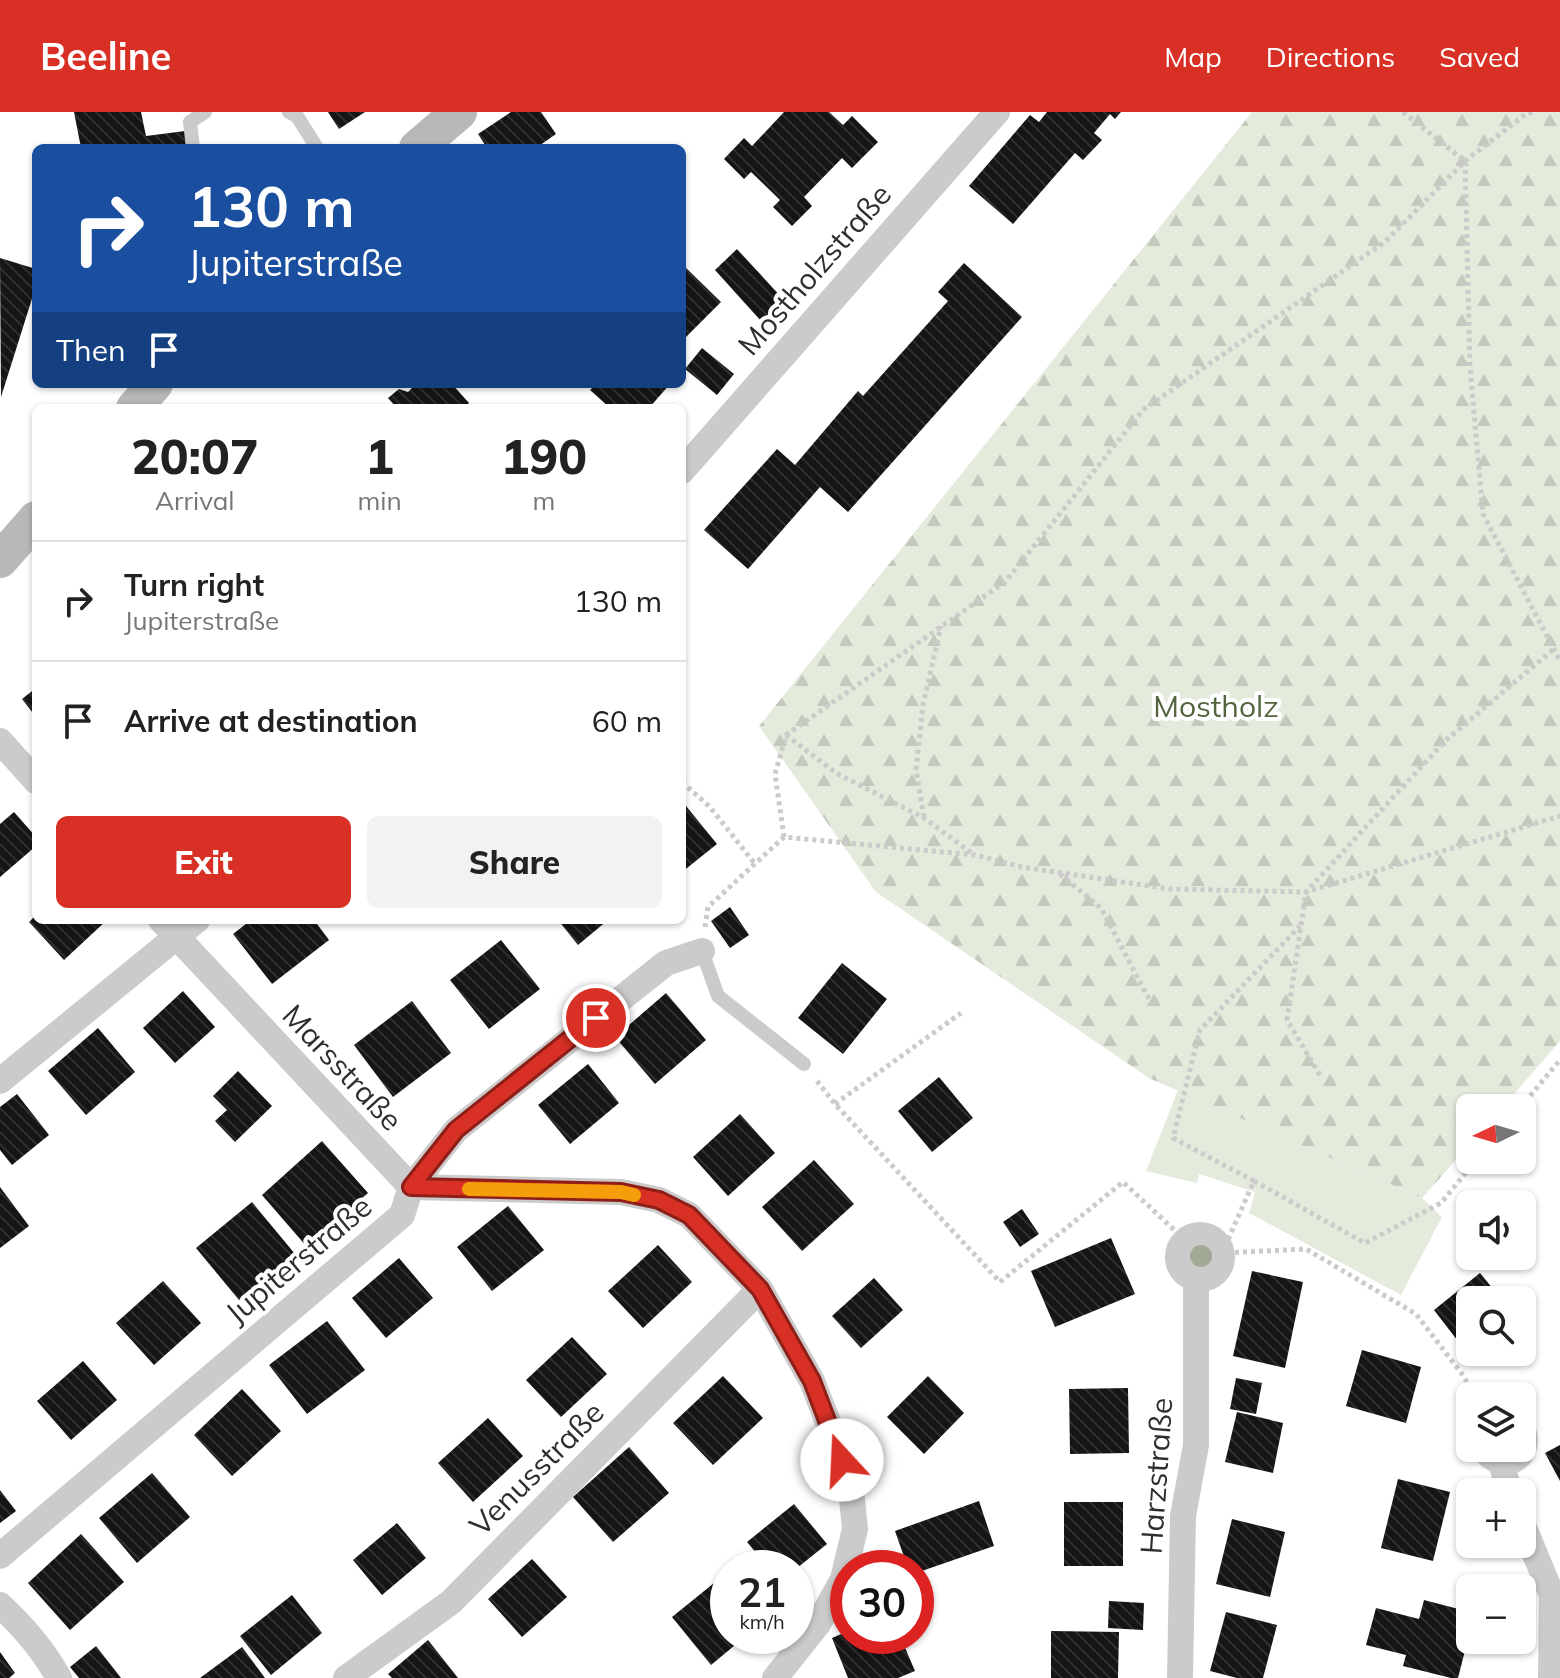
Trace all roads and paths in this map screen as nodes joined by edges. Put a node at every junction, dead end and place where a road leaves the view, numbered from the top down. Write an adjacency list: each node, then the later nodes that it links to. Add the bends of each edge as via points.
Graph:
1 (205, 112): 8 (lane, via 190,122)
2 (289, 112): 9 (lane)
3 (459, 112): 10 (main road)
4 (997, 112): 14 (street, Mostholzstraße)
5 (1403, 112): 11 (path)
6 (1528, 112): 7 (path); 11 (path)
7 (1536, 112)
8 (193, 144)
9 (314, 144)
10 (422, 144)
11 (1465, 161): 17 (path, via 1386,241 1143,410 1005,582); 18 (path, via 1470,367 1483,514)
12 (152, 388): 13 (main road)
13 (138, 404)
14 (686, 466)
15 (32, 524): 16 (main road)
16 (0, 560)
17 (941, 626): 20 (path); 25 (path, via 923,705 916,770)
18 (1554, 649): 19 (path); 30 (path, via 1445,741)
19 (1560, 661)
20 (786, 735): 25 (path, via 836,773); 26 (path, via 775,774)
21 (0, 741): 22 (street)
22 (32, 777)
23 (686, 786): 28 (path)
24 (1560, 816): 30 (path)
25 (924, 818): 27 (path)
26 (784, 837): 27 (path); 28 (path)
27 (975, 855): 29 (path)
28 (755, 864): 33 (path, via 708,907)
29 (1059, 873): 30 (path, via 1169,889); 34 (path, via 1101,908)
30 (1306, 892): 31 (path)
31 (1301, 924): 38 (path, via 1287,1020); 43 (path, via 1200,1030 1173,1138)
32 (168, 928): 39 (street); 44 (street, Marsstraße)
33 (702, 951): 37 (lane, via 718,996); 44 (street, Jupiterstraße, via 666,963 456,1130)
34 (1151, 1003)
35 (961, 1013): 41 (path)
36 (1560, 1060): 40 (path)
37 (804, 1064): 41 (path)
38 (1320, 1075)
39 (0, 1081)
40 (1532, 1094)
41 (835, 1104): 45 (path, via 1000,1282 1123,1182)
42 (1465, 1174): 43 (path, via 1441,1203 1365,1243)
43 (1254, 1181): 46 (path)
44 (411, 1187): 48 (street, via 621,1192 659,1200 689,1215); 50 (street, Jupiterstraße, via 402,1215)
45 (1185, 1240): 46 (street, via 1196,1234 1209,1236); 47 (street, Harzstraße, via 1178,1260)
46 (1222, 1253): 47 (street, via 1215,1273); 49 (path, via 1306,1249 1416,1314)
47 (1196, 1279): 56 (street, Harzstraße, via 1196,1445 1183,1516)
48 (760, 1289): 54 (street, Venusstraße, via 451,1602); 55 (street, via 812,1381 850,1479 855,1529 843,1579 818,1624)
49 (1467, 1382)
50 (0, 1556)
51 (1536, 1557): 57 (street, via 1552,1595)
52 (0, 1605): 53 (street, via 48,1658)
53 (59, 1678)
54 (346, 1678)
55 (775, 1678)
56 (1180, 1678)
57 (1551, 1678)

